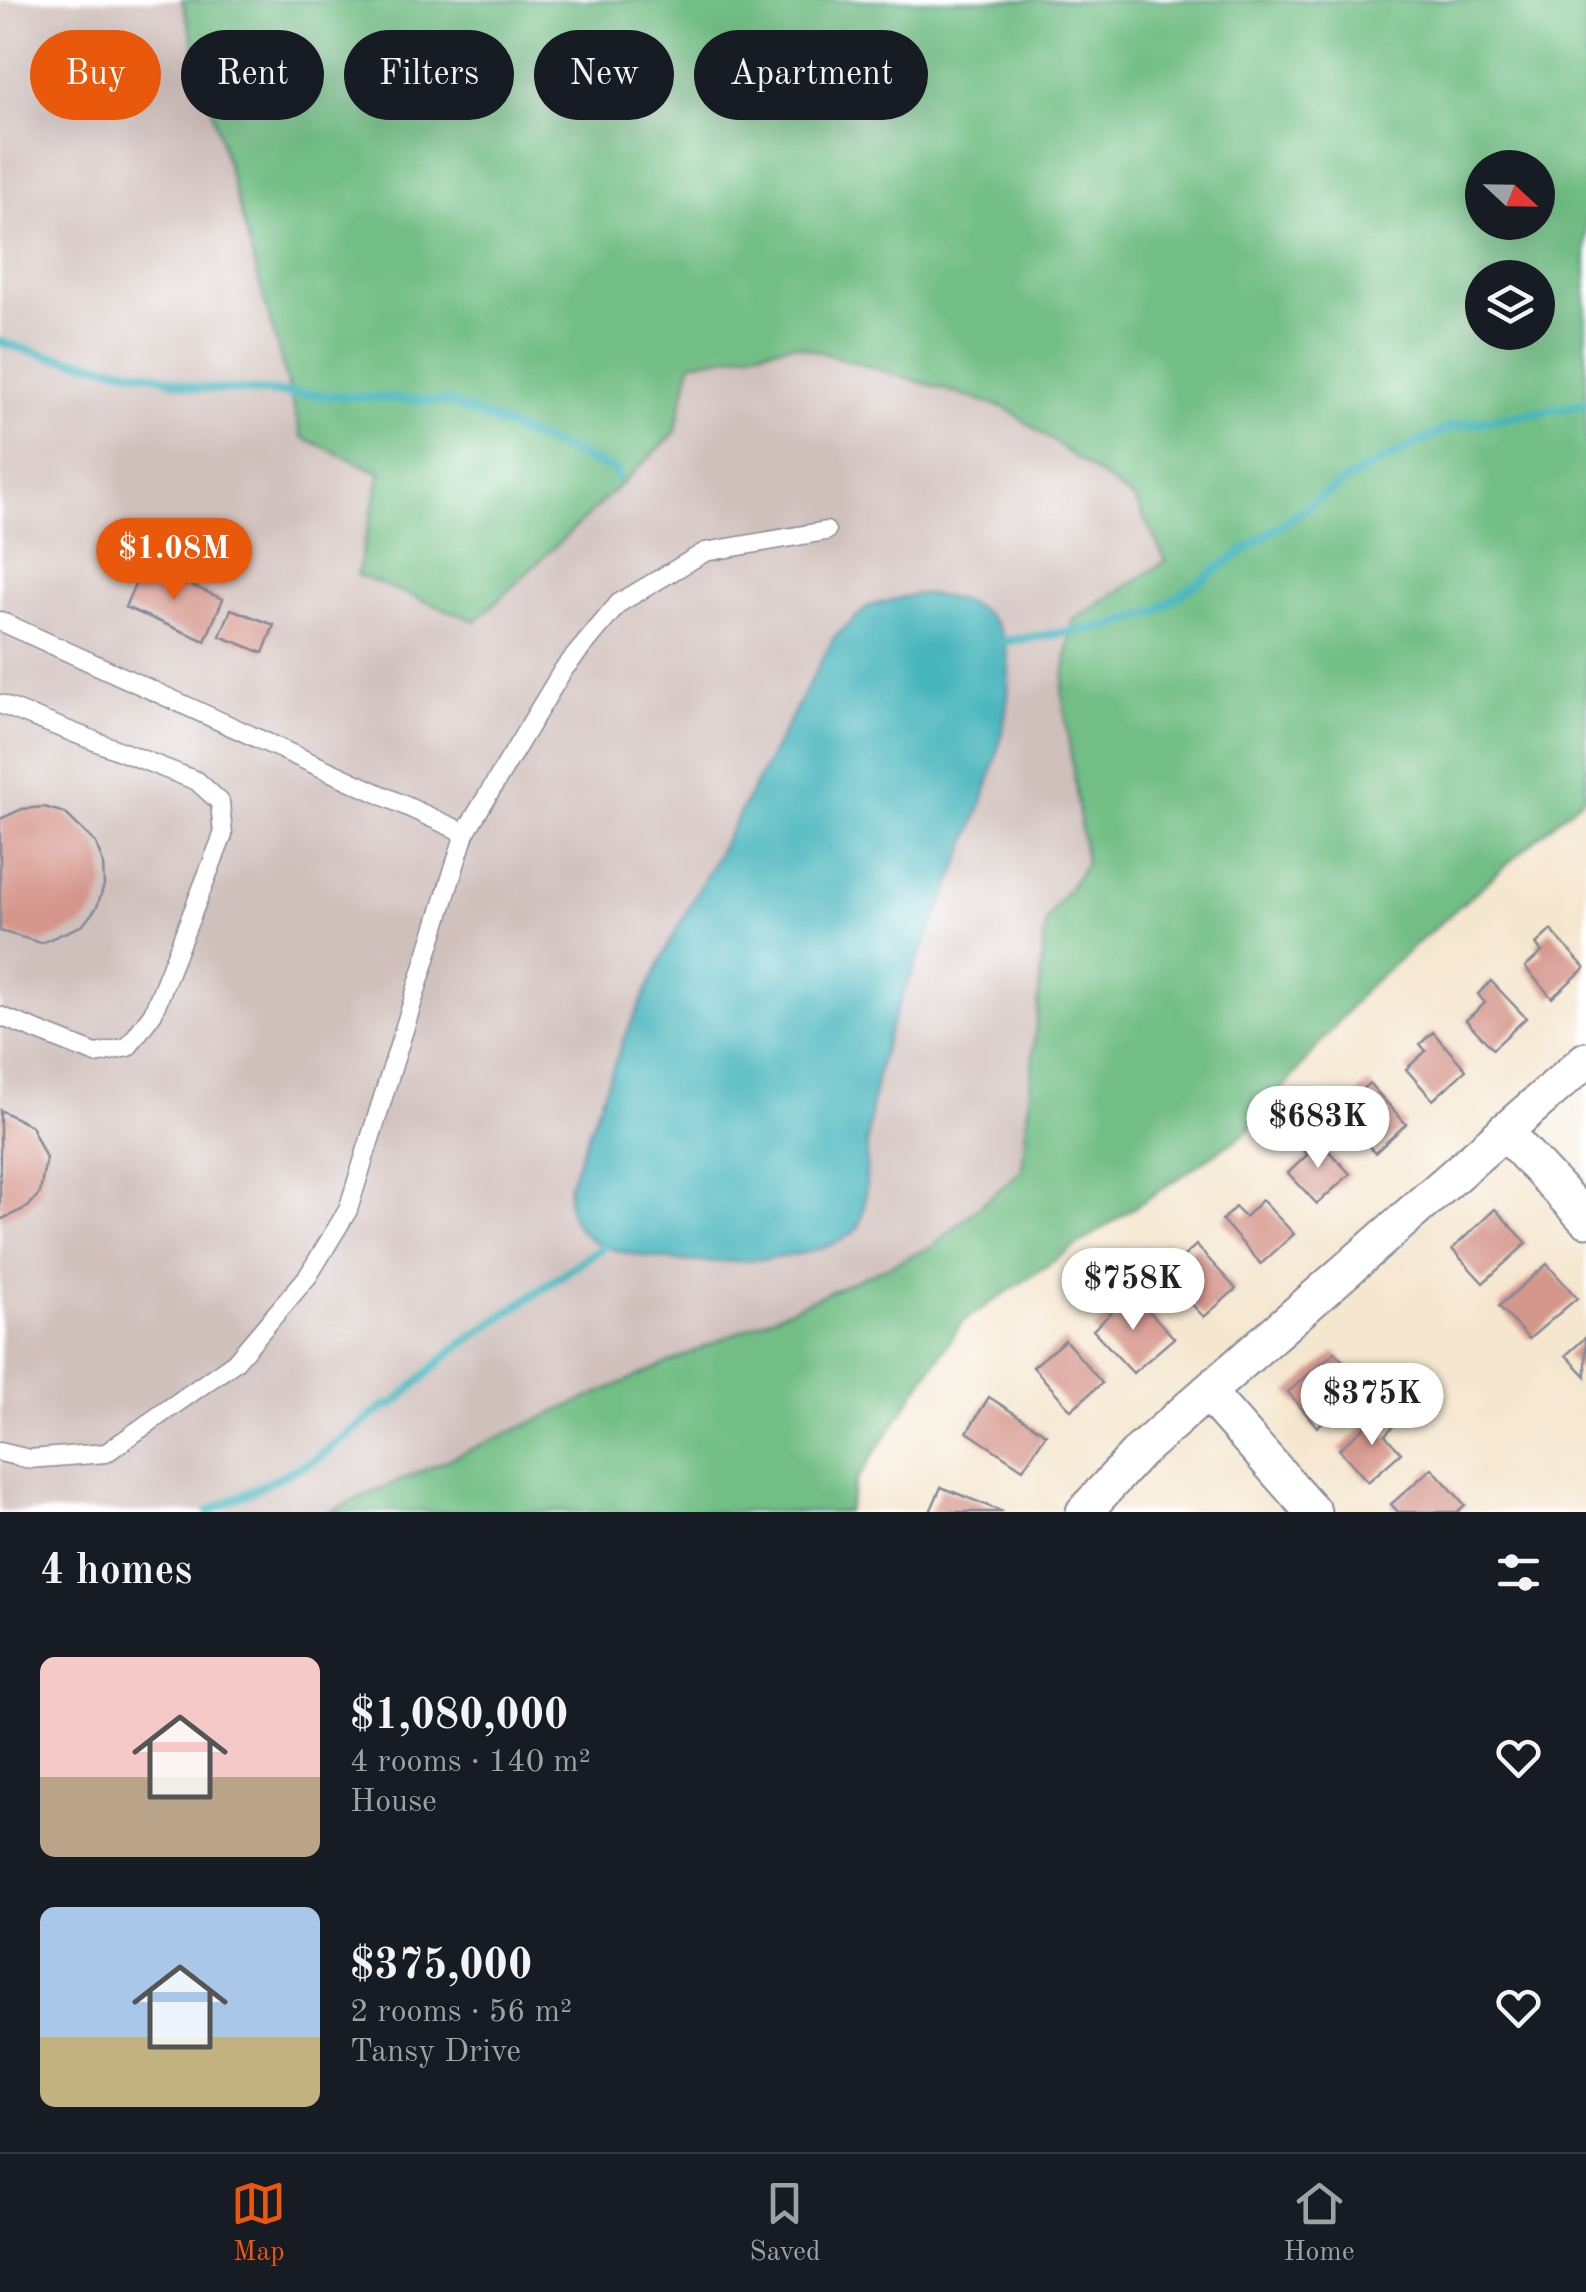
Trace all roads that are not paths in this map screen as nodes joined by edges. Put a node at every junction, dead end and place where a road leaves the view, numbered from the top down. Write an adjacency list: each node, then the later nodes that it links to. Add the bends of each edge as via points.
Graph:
1 (826, 531): 4 (lane, via 705,552 620,602 562,670)
2 (0, 622): 4 (lane)
3 (0, 704): 5 (lane, via 197,780 220,802 223,834 153,1014 128,1046 96,1054)
4 (465, 833): 10 (lane, via 348,1210 308,1276 235,1362 106,1453 29,1460)
5 (0, 1016)
6 (1586, 1060): 7 (street)
7 (1504, 1131): 8 (street); 9 (street)
8 (1586, 1219)
9 (1207, 1392): 11 (street); 12 (street)
10 (0, 1452)
11 (1084, 1512)
12 (1313, 1512)

